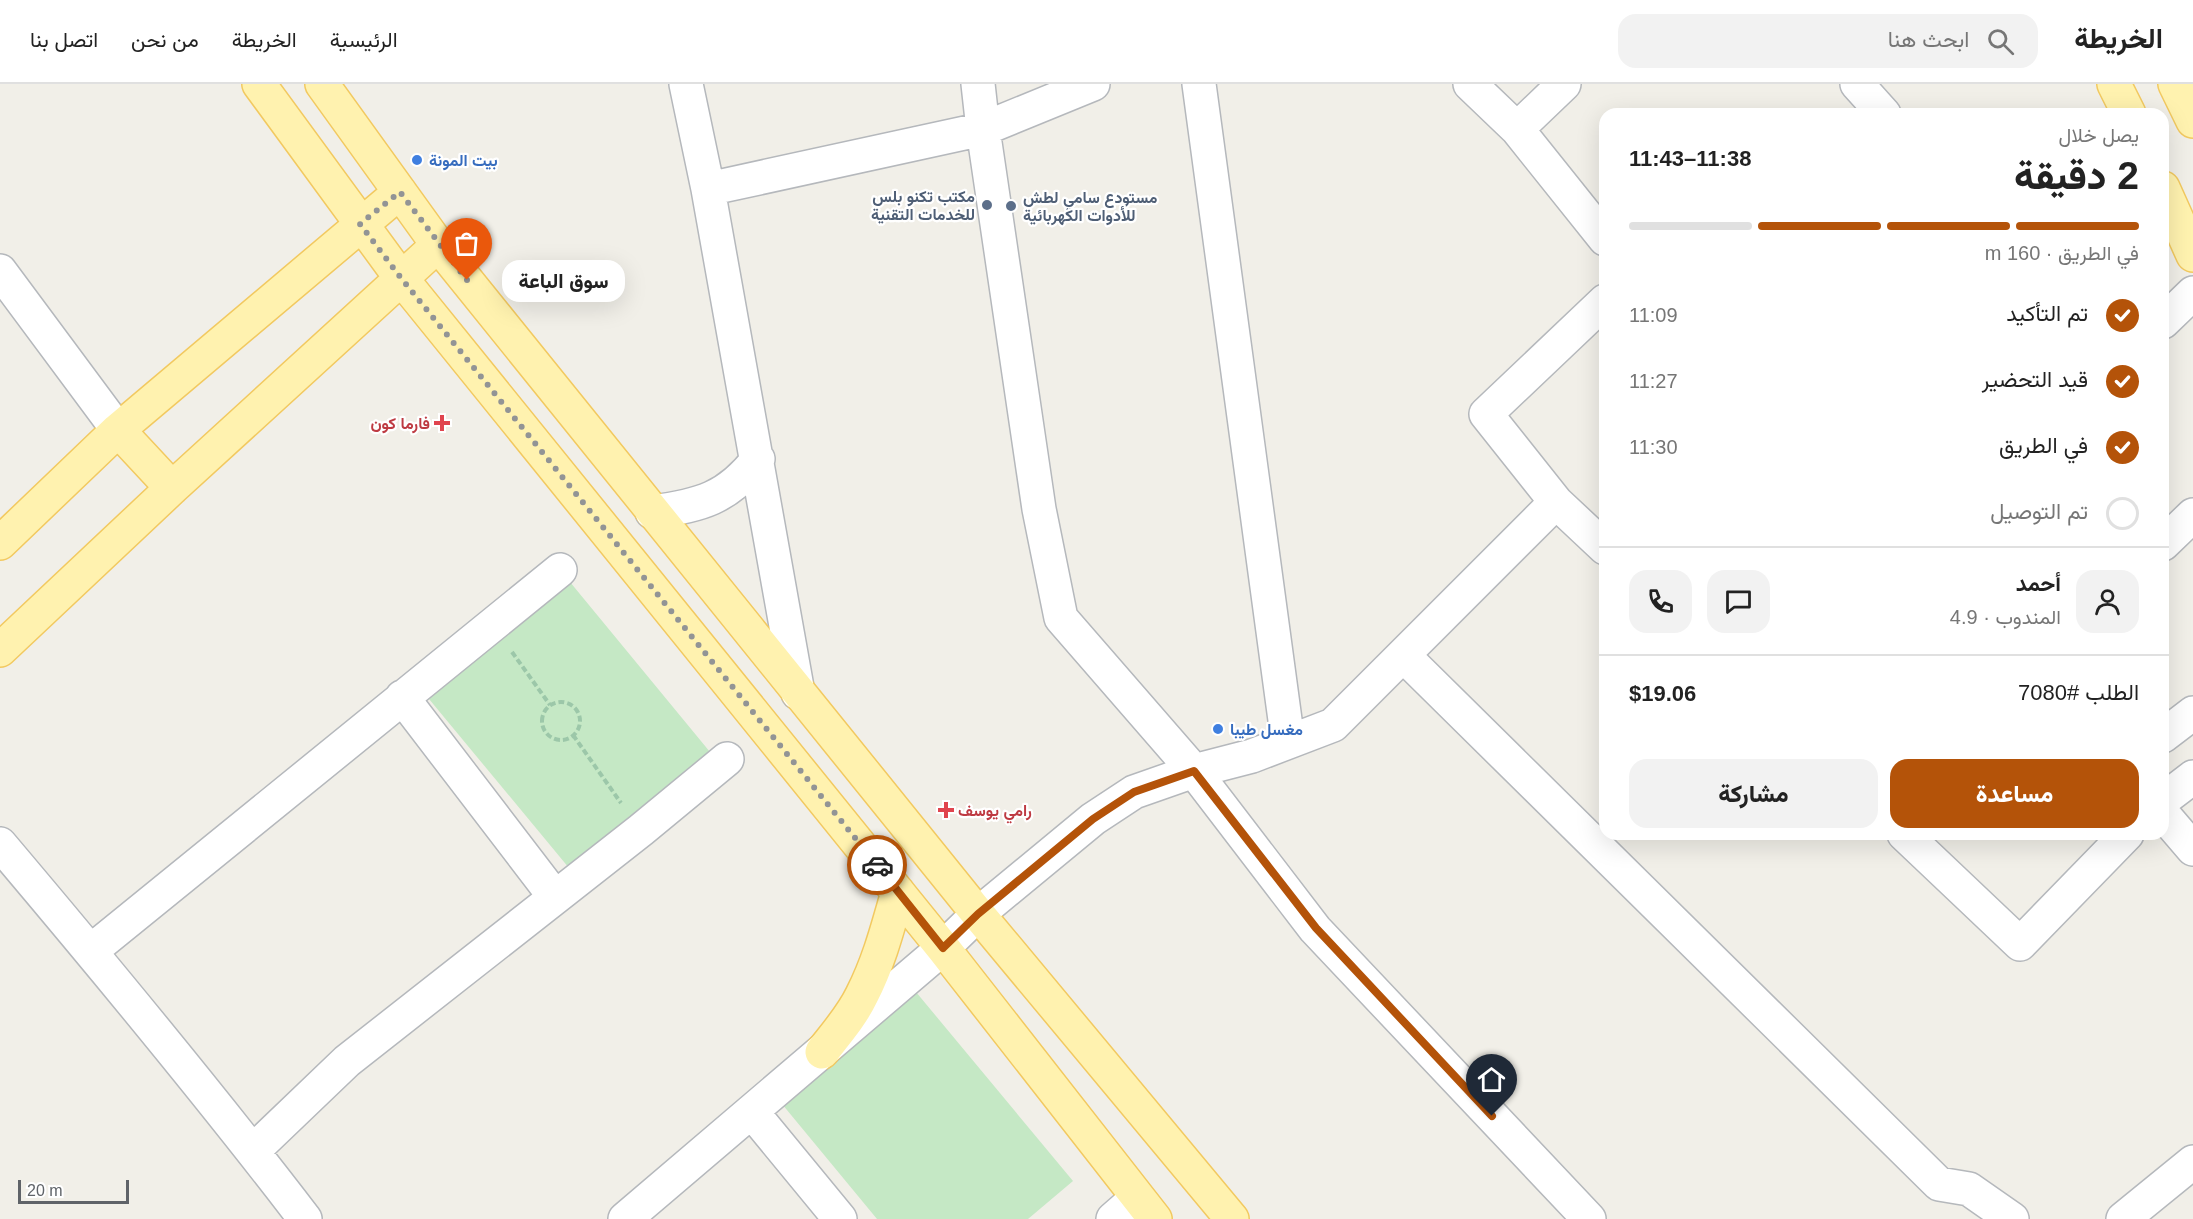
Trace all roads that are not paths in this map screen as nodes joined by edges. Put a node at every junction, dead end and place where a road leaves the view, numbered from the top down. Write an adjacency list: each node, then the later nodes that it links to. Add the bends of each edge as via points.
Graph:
1 (259, 84): 20 (main road)
2 (322, 84): 18 (main road)
3 (686, 84): 17 (street)
4 (978, 84): 15 (street)
5 (1093, 84): 15 (street)
6 (1199, 84): 45 (street)
7 (1470, 84): 16 (street)
8 (1564, 84): 16 (street)
9 (1857, 84): 12 (street)
10 (2114, 84): 13 (main road)
11 (2175, 84): 14 (main road)
12 (1879, 108)
13 (2126, 108)
14 (2193, 121)
15 (983, 129): 17 (street); 47 (street, via 1039,509 1061,618)
16 (1517, 129): 21 (street)
17 (708, 189): 30 (street)
18 (400, 192): 20 (main road); 22 (main road)
19 (2169, 201): 23 (main road)
20 (360, 224): 25 (main road); 29 (main road)
21 (1599, 232)
22 (438, 245): 25 (main road); 33 (main road)
23 (2193, 255)
24 (0, 271): 29 (street)
25 (401, 278): 31 (main road); 55 (main road)
26 (2193, 293): 28 (street)
27 (1599, 307): 32 (street, via 1486,414)
28 (2169, 316)
29 (118, 429): 31 (main road); 37 (main road)
30 (758, 459): 33 (street, via 716,497 680,509); 41 (street)
31 (172, 488): 39 (main road)
32 (1556, 502): 36 (street); 40 (street)
33 (652, 512): 41 (main road)
34 (2193, 515): 35 (street)
35 (2169, 538)
36 (1599, 542)
37 (0, 543)
38 (560, 570): 42 (street)
39 (0, 650)
40 (1403, 655): 45 (street, via 1333,725); 70 (street, via 1938,1184 1969,1189)
41 (798, 693): 57 (main road)
42 (402, 698): 56 (street); 59 (street)
43 (2193, 712): 44 (street)
44 (2169, 731)
45 (1288, 742): 47 (street)
46 (727, 759): 56 (street)
47 (1194, 771): 57 (street, via 1134,792 1093,819); 69 (street, via 1316,928)
48 (2193, 777): 49 (street)
49 (2169, 795)
50 (2169, 821): 54 (street)
51 (1911, 840): 52 (street, via 2020,944)
52 (2121, 840)
53 (0, 844): 59 (street)
54 (2193, 849)
55 (898, 892): 58 (main road); 60 (main road, via 862,996)
56 (555, 897): 62 (street, via 347,1061)
57 (978, 914): 58 (street); 68 (main road)
58 (943, 948): 60 (street); 64 (main road)
59 (91, 951): 62 (street)
60 (822, 1052): 61 (street)
61 (752, 1112): 66 (street); 67 (street)
62 (253, 1151): 65 (street)
63 (2193, 1162): 71 (street)
64 (1135, 1212)
65 (305, 1219)
66 (625, 1219)
67 (840, 1219)
68 (1232, 1219)
69 (1589, 1219)
70 (2012, 1219)
71 (2123, 1219)

